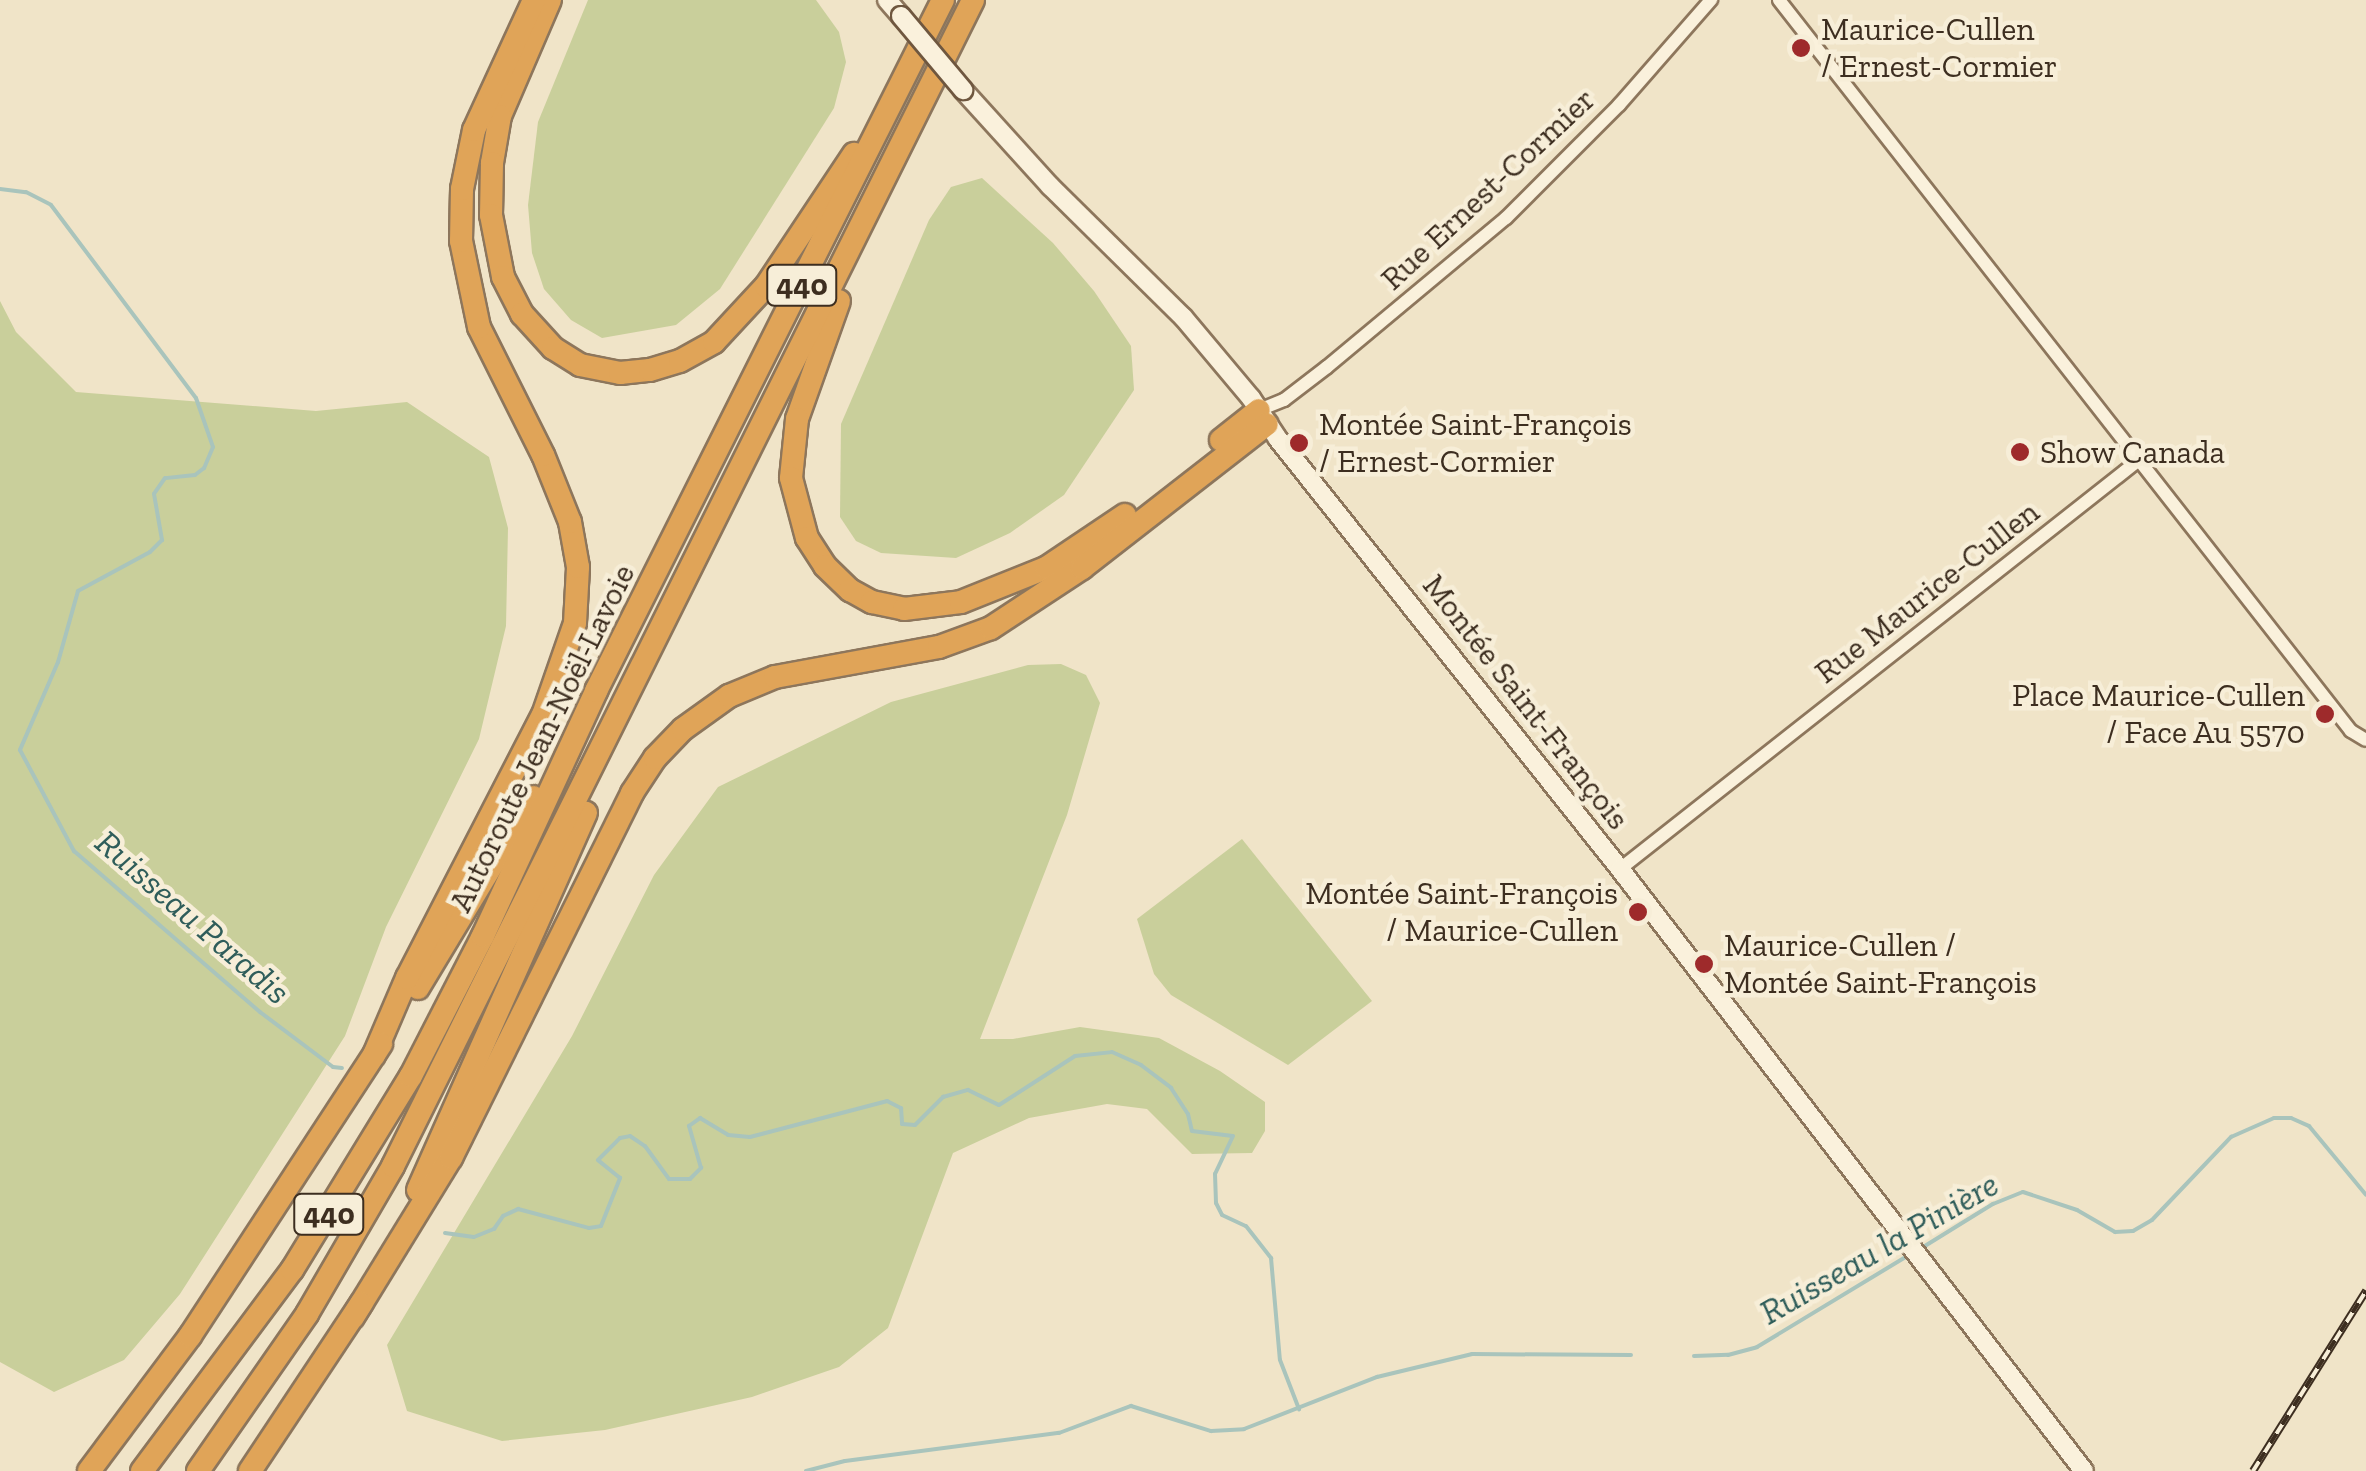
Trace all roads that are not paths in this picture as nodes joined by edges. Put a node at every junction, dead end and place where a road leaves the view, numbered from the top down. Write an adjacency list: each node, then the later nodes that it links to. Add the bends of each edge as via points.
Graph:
1 (534, 0): 16 (highway, via 474,130 462,189 461,241 479,327 570,522 578,568 575,623 543,715)
2 (550, 0): 8 (highway, via 500,116 492,223 504,277 522,314 560,354 599,371 671,365 729,329 774,275)
3 (887, 0): 10 (street, Montée Saint-François, bridge, via 1050,186 1183,316)
4 (943, 0): 8 (highway, Autoroute Jean-Noël-Lavoie / 440)
5 (973, 0): 9 (highway, Autoroute Jean-Noël-Lavoie / 440)
6 (1711, 0): 10 (street, Rue Ernest-Cormier, via 1619,106 1506,218)
7 (1779, 0): 11 (street)
8 (900, 85): 13 (highway, Autoroute Jean-Noël-Lavoie / 440)
9 (883, 180): 10 (highway, via 803,398 790,464 807,538 832,574 860,597 924,608 962,602 1032,574 1108,529); 12 (highway, Autoroute Jean-Noël-Lavoie / 440)
10 (1263, 417): 15 (street, Montée Saint-François); 17 (highway, via 1082,568 991,628 940,646 774,678 729,696 683,729 632,793 451,1158)
11 (2139, 460): 14 (street, via 2351,731); 15 (street, Rue Maurice-Cullen)
12 (691, 571): 17 (highway, via 438,1148); 20 (highway, Autoroute Jean-Noël-Lavoie / 440, via 380,1191 299,1327)
13 (596, 691): 16 (highway); 19 (highway, Autoroute Jean-Noël-Lavoie / 440, via 483,936 386,1121 292,1270)
14 (2366, 740)
15 (1620, 869): 22 (street, Montée Saint-François)
16 (374, 1055): 18 (highway, via 190,1336)
17 (354, 1317): 21 (highway)
18 (89, 1471)
19 (142, 1471)
20 (198, 1471)
21 (250, 1471)
22 (2084, 1471)

